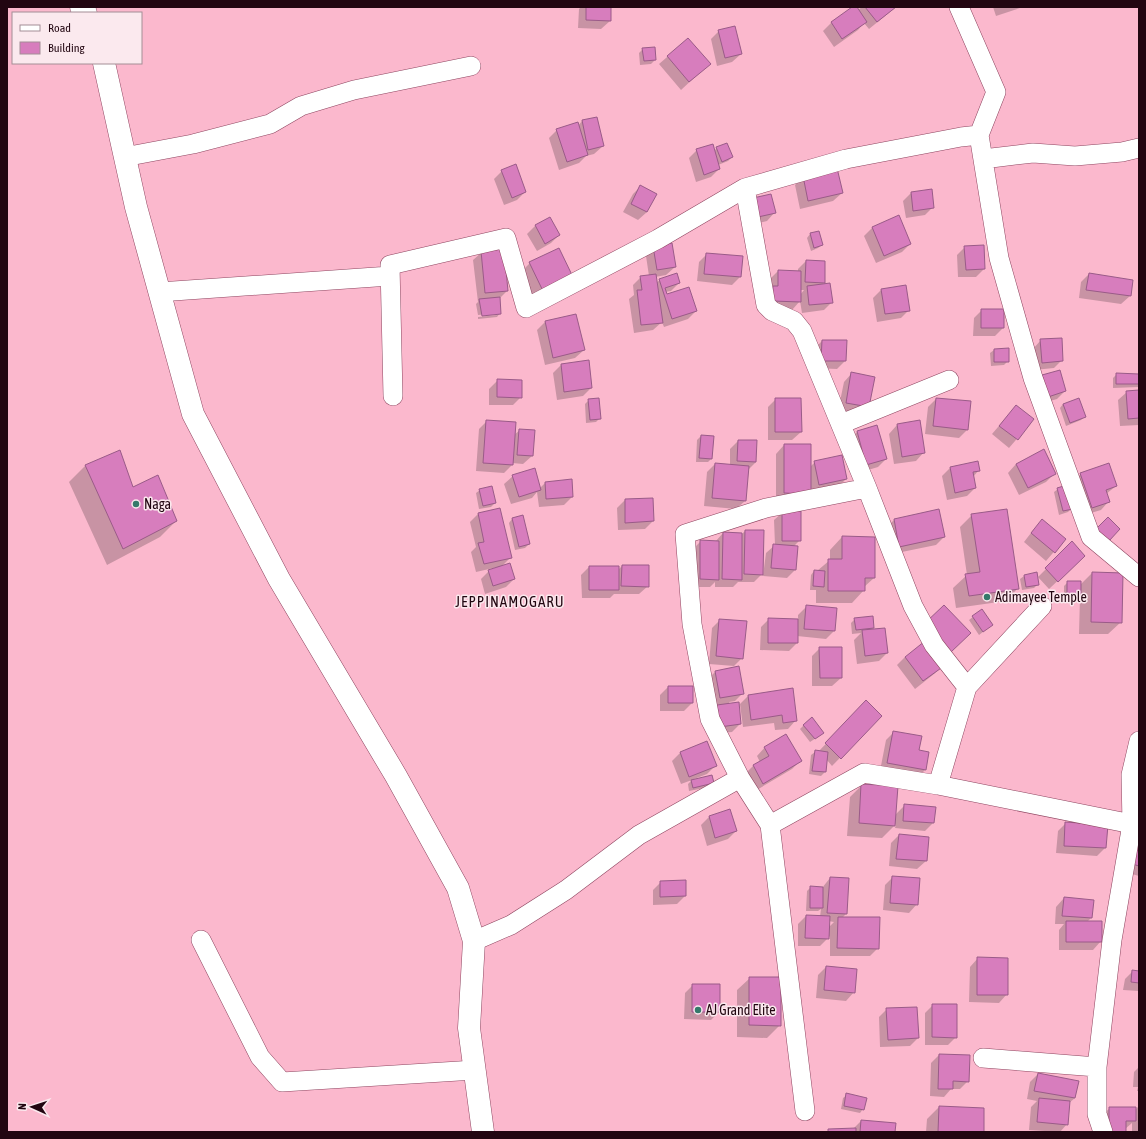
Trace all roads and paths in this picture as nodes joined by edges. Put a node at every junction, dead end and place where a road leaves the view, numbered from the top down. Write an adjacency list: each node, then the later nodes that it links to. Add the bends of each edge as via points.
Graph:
1 (959, 7): 4 (street, via 996,92)
2 (104, 64): 6 (street)
3 (472, 66): 6 (street, via 354,90 301,106 270,124 193,144)
4 (979, 135): 7 (street); 8 (street, via 846,159)
5 (1139, 148): 7 (street, via 1075,156 1033,153)
6 (124, 157): 10 (street)
7 (983, 159): 15 (street, via 999,258 1007,288 1033,378 1092,537)
8 (745, 188): 9 (street, via 658,238 526,308 506,238 390,265); 13 (street, via 766,305 772,311 794,321 802,330)
9 (390, 276): 10 (street); 12 (street)
10 (159, 292): 24 (street, via 193,414 279,579 396,776 458,888)
11 (949, 380): 13 (street)
12 (393, 396)
13 (841, 424): 14 (street)
14 (867, 488): 17 (street, via 913,606 934,645); 19 (street, via 766,508 685,534 692,624 710,719)
15 (1139, 577)
16 (1042, 606): 17 (street)
17 (967, 687): 20 (street)
18 (1139, 741): 21 (street, via 1131,775)
19 (740, 778): 22 (street); 24 (street, via 639,835 566,890 511,925)
20 (938, 785): 21 (street); 22 (street, via 864,773)
21 (1132, 824): 26 (street, via 1112,940)
22 (770, 825): 28 (street)
23 (200, 940): 27 (street, via 260,1058 282,1082)
24 (474, 941): 27 (street, via 469,1028)
25 (983, 1058): 26 (street)
26 (1097, 1067): 30 (street, via 1098,1114)
27 (475, 1070): 29 (street)
28 (805, 1111)
29 (483, 1132)
30 (1103, 1132)

